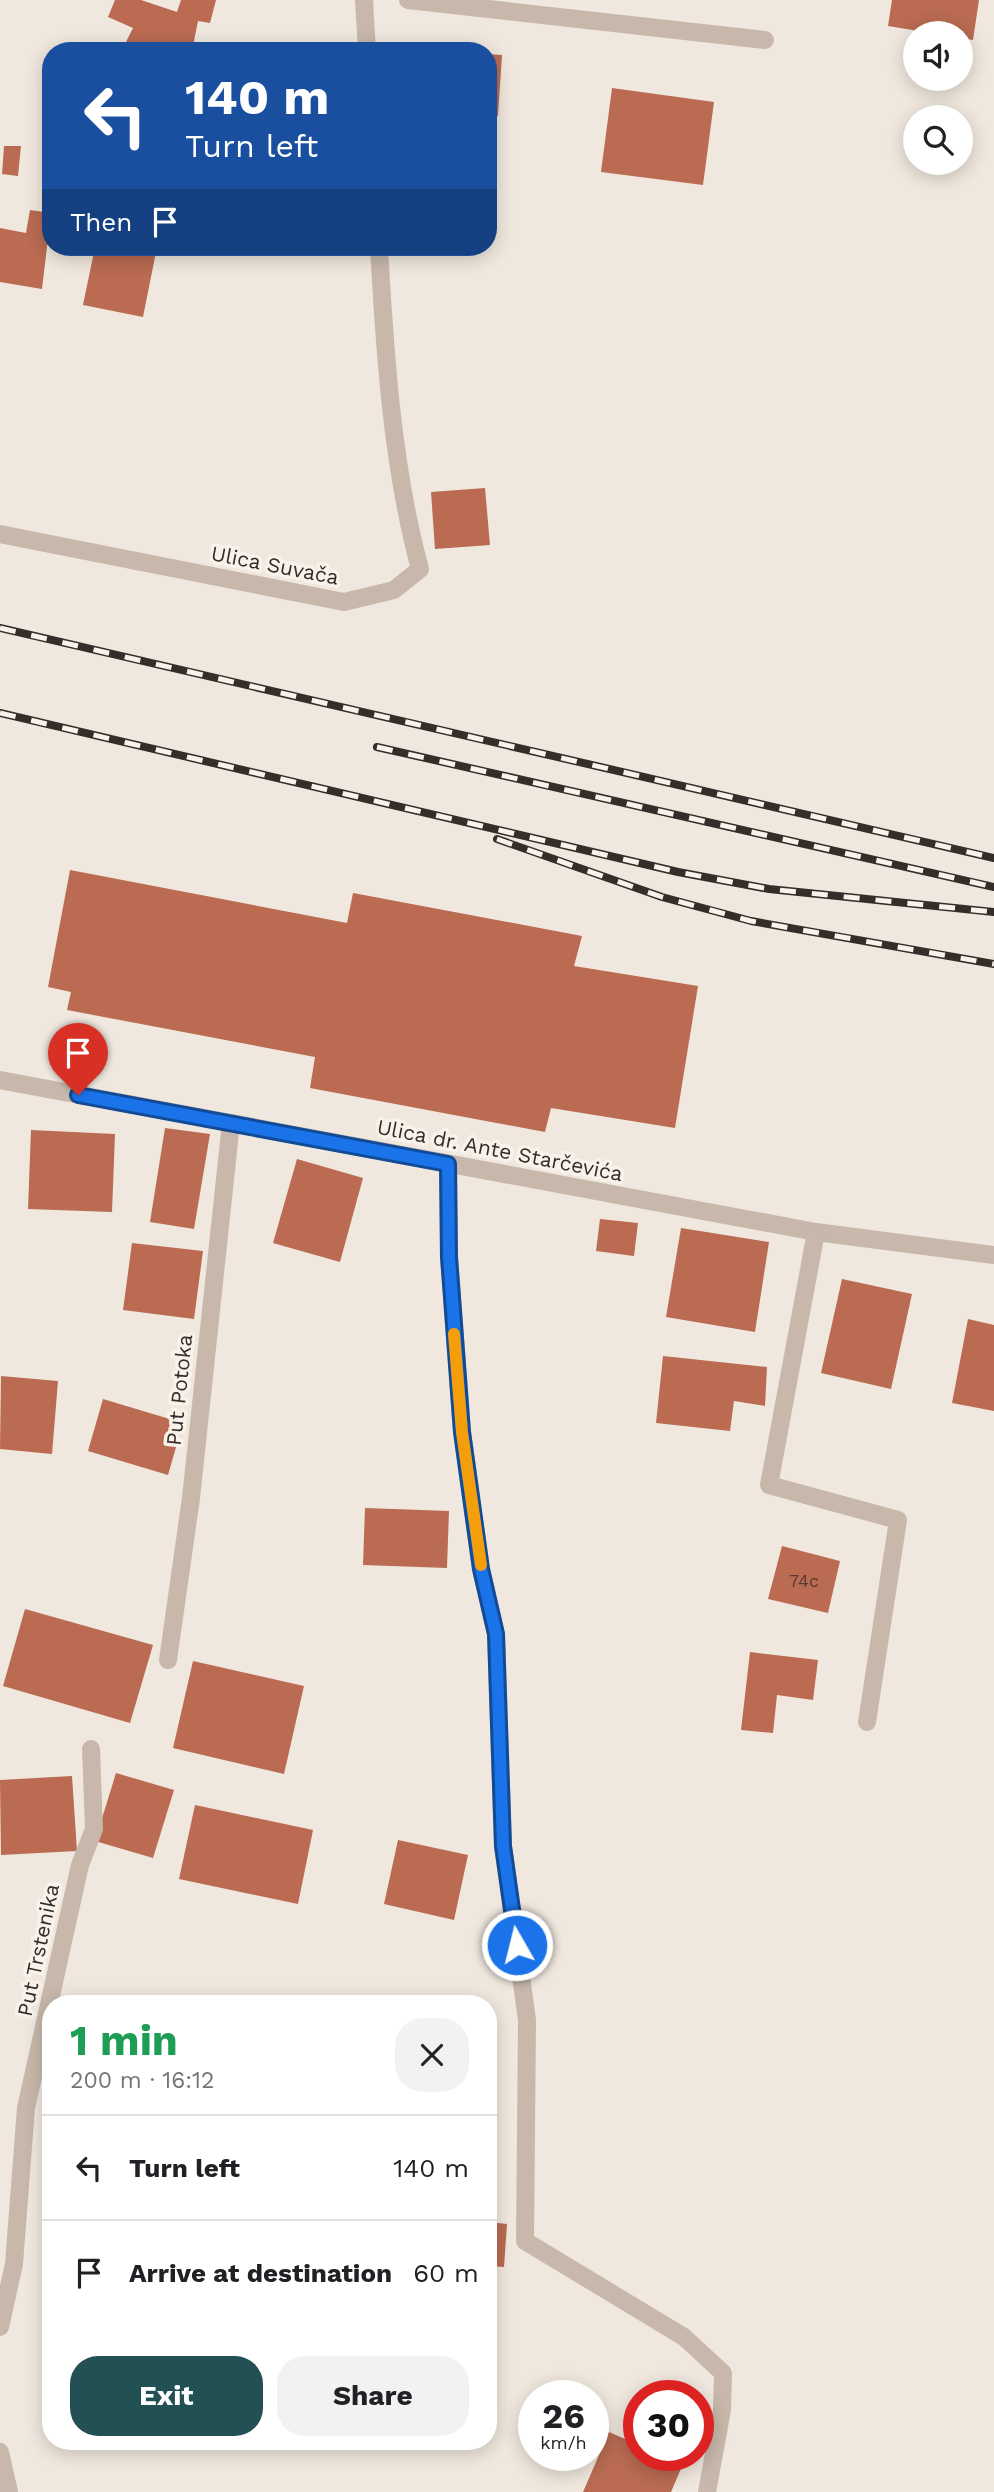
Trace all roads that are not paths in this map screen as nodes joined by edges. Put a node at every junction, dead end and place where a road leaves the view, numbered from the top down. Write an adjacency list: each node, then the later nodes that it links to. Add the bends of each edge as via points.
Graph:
1 (364, 0): 4 (street)
2 (408, 0): 3 (street)
3 (765, 40)
4 (366, 42)
5 (380, 256): 6 (street, Ulica Suvača, via 385,348 404,504 420,569 394,590 344,602)
6 (0, 534)
7 (0, 1080): 8 (street, Ulica dr. Ante Starčevića)
8 (231, 1124): 9 (street, Ulica dr. Ante Starčevića); 12 (street, Put Potoka, via 191,1498)
9 (448, 1164): 10 (street, Ulica dr. Ante Starčevića); 20 (street, via 449,1257 462,1432 481,1569 496,1634 503,1846 527,2020 525,2242 684,2337 723,2372 722,2410)
10 (816, 1231): 11 (street, Ulica dr. Ante Starčevića); 13 (street, via 769,1485 898,1520)
11 (994, 1255)
12 (168, 1660)
13 (867, 1722)
14 (91, 1749): 15 (street, Put Trstenika, via 94,1829 80,1865)
15 (51, 1995)
16 (42, 2036): 17 (street, Put Trstenika, via 26,2108 14,2263)
17 (0, 2327)
18 (0, 2452): 19 (street)
19 (9, 2492)
20 (707, 2492)

